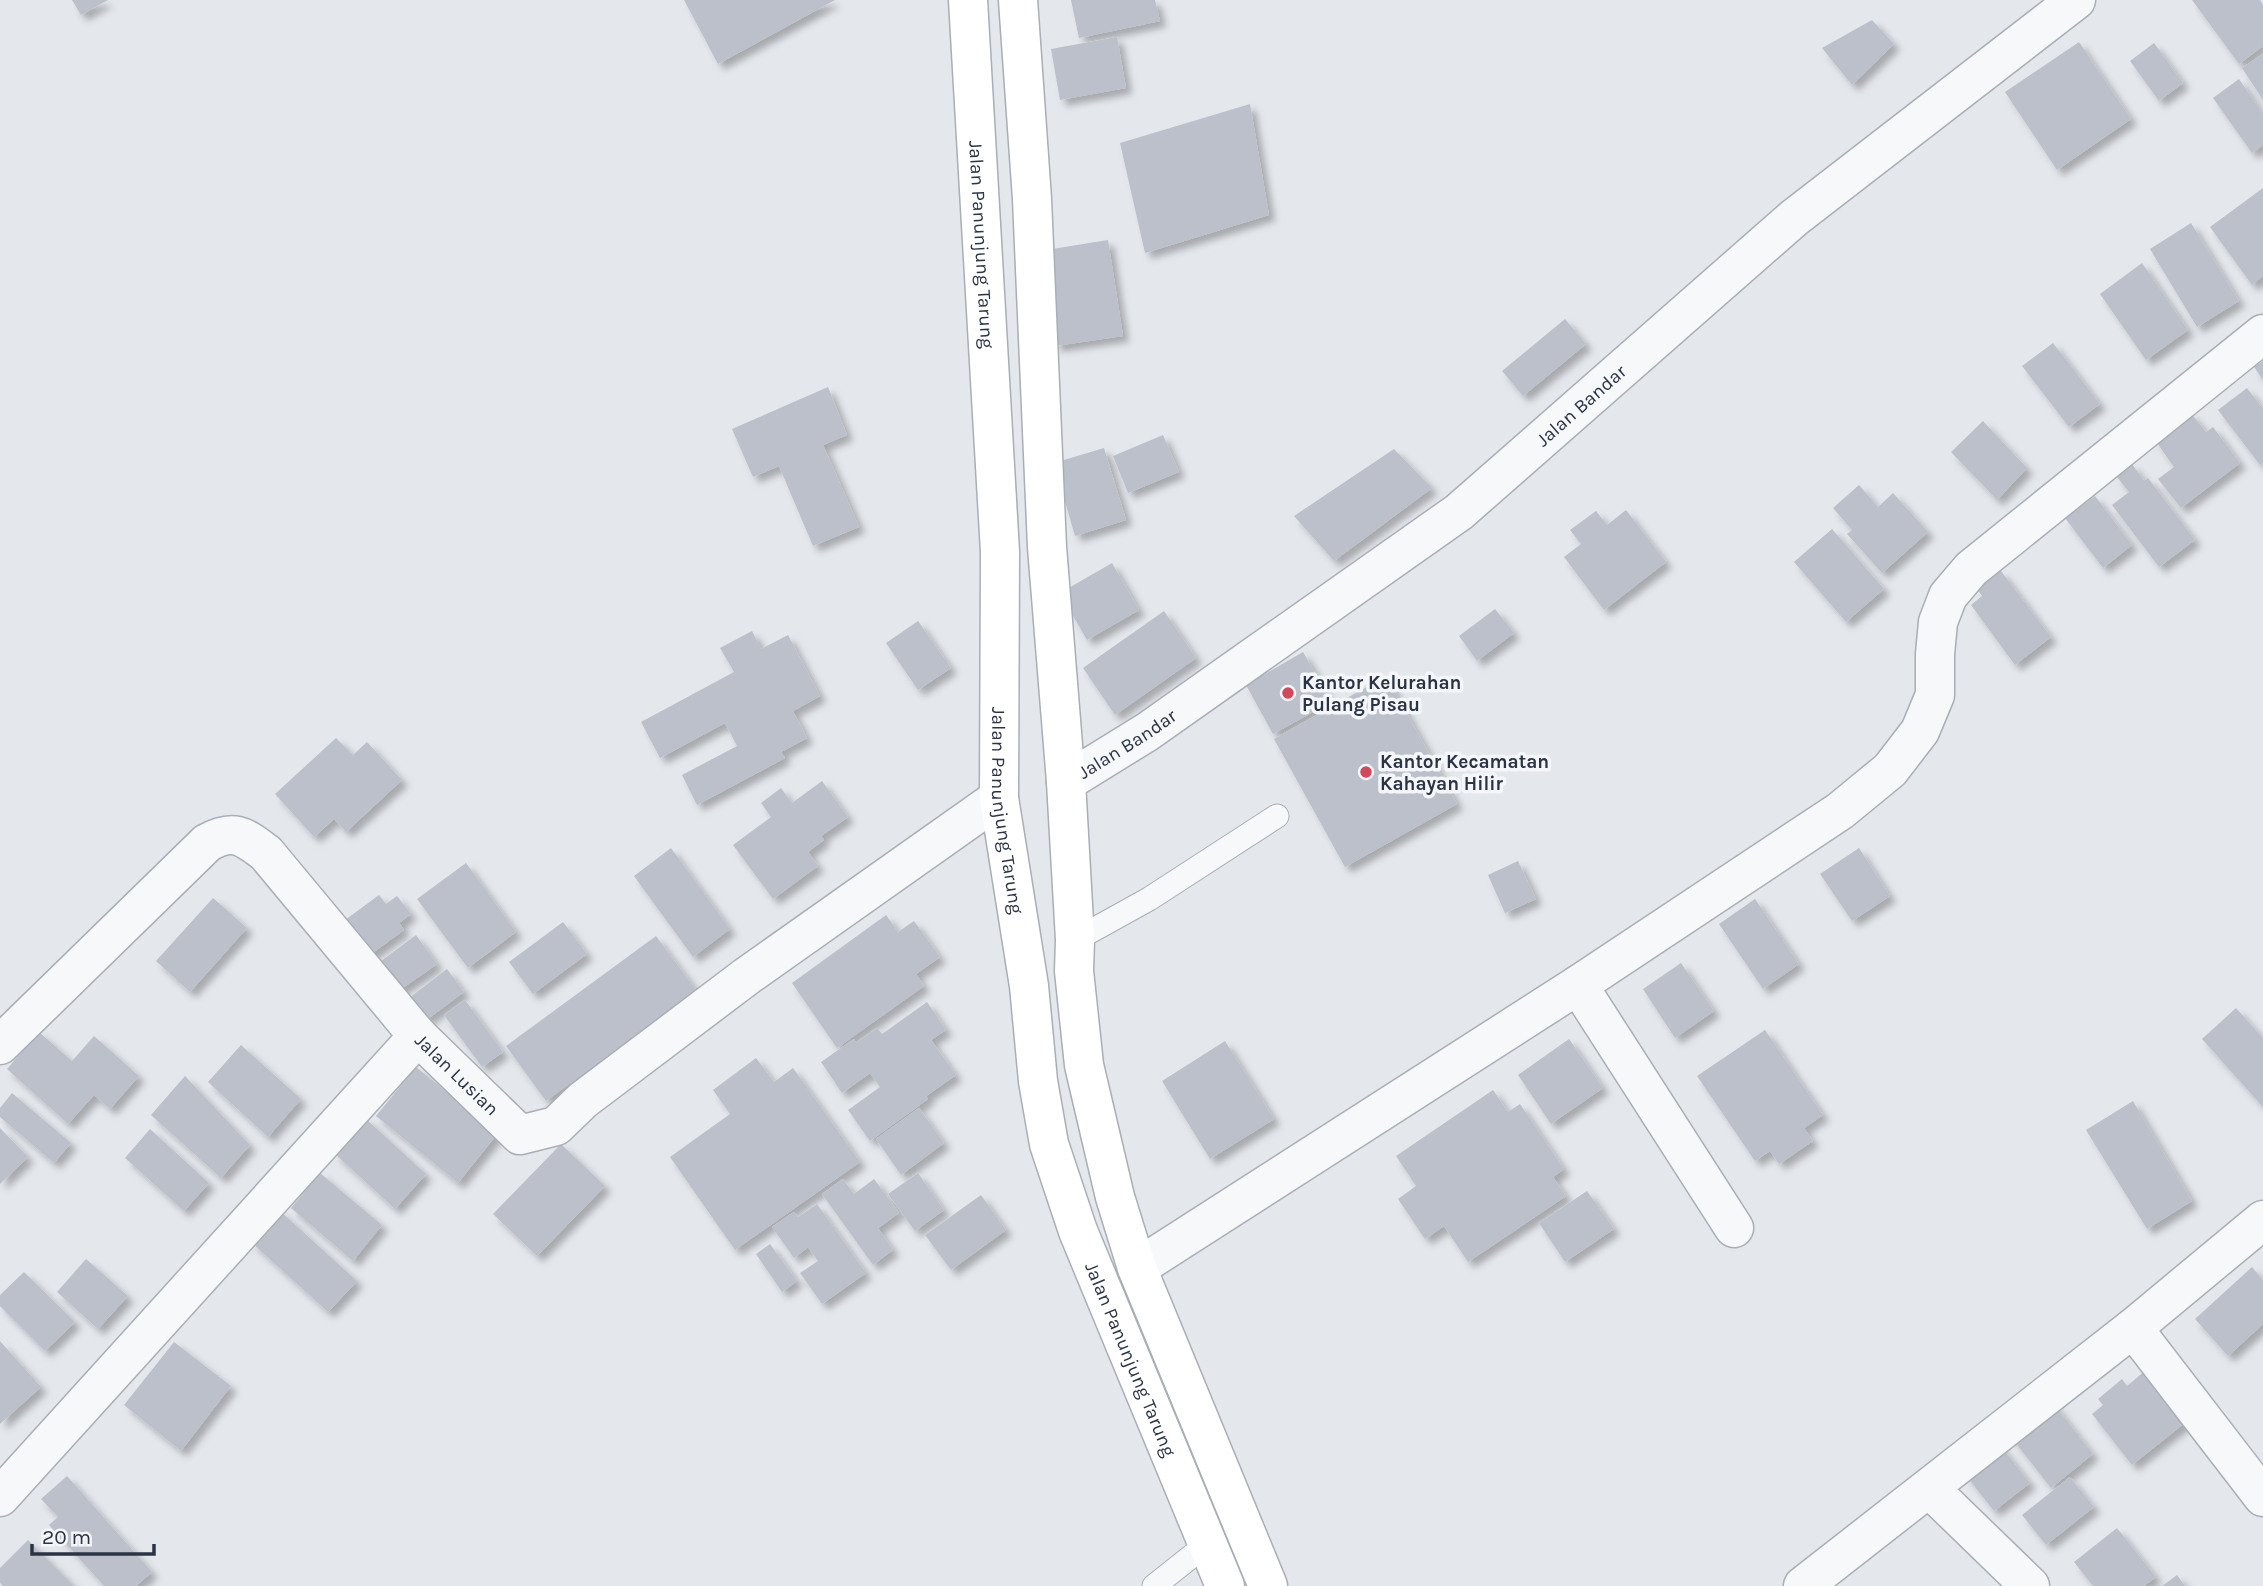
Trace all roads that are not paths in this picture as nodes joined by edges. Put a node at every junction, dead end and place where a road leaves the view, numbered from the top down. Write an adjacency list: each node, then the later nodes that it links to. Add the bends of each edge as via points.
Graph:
1 (968, 0): 6 (street, Jalan Panunjung Tarung)
2 (1018, 0): 5 (street, Jalan Panunjung Tarung)
3 (2076, 0): 7 (street, Jalan Bandar, via 1794,218 1460,512 1147,732)
4 (2263, 334): 11 (street, via 1971,569 1948,596 1938,622 1935,695 1920,731 1890,769 1840,811)
5 (1047, 547): 6 (street); 7 (street, Jalan Panunjung Tarung)
6 (1000, 551): 8 (street, Jalan Panunjung Tarung)
7 (1066, 782): 10 (street, Jalan Panunjung Tarung)
8 (999, 798): 12 (street, Jalan Panunjung Tarung); 13 (street, Jalan Lusian, via 747,976 583,1100 556,1126 520,1135)
9 (1277, 816): 10 (lane, via 1149,899)
10 (1074, 956): 12 (street); 17 (street, Jalan Panunjung Tarung, via 1084,1065)
11 (1578, 985): 16 (street); 17 (street)
12 (1029, 986): 22 (street, Jalan Panunjung Tarung, via 1049,1144 1078,1231)
13 (418, 1036): 14 (street, via 266,853 235,834 207,843); 20 (street, Jalan Lusian)
14 (0, 1045)
15 (2263, 1220): 18 (street)
16 (1734, 1228)
17 (1137, 1268): 25 (street, Jalan Panunjung Tarung)
18 (2133, 1328): 19 (street); 21 (street)
19 (1930, 1489): 26 (street); 27 (street)
20 (0, 1497)
21 (2263, 1497)
22 (1207, 1544): 23 (lane); 24 (street, Jalan Panunjung Tarung)
23 (1154, 1586)
24 (1225, 1586)
25 (1268, 1586)
26 (1802, 1586)
27 (2030, 1586)

